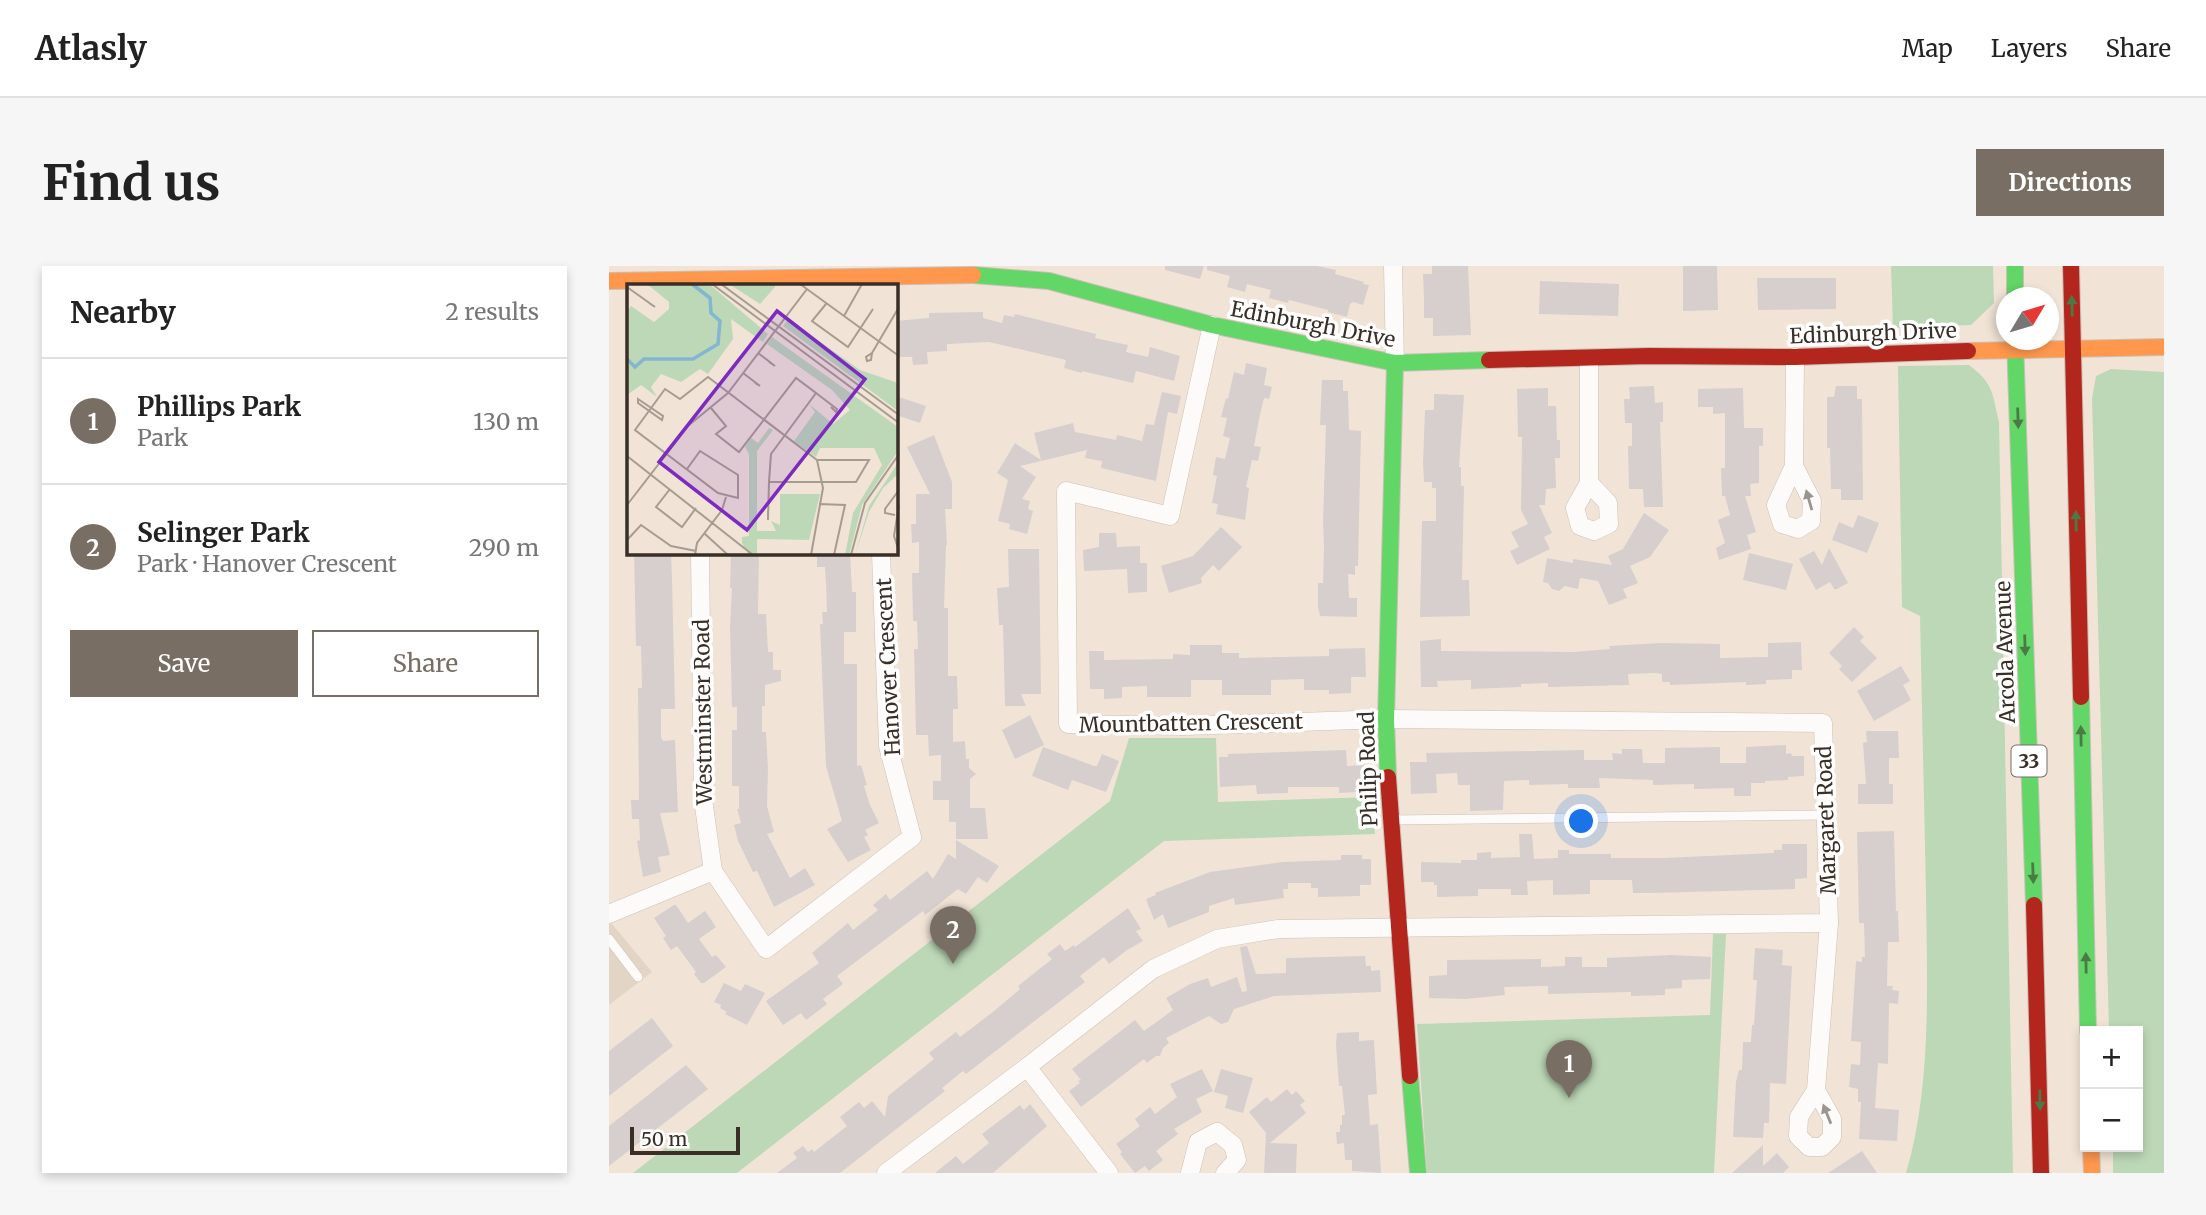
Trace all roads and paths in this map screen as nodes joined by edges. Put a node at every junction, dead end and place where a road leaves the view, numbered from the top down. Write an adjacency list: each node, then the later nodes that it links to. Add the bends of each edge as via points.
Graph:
1 (1393, 266): 15 (street)
2 (2015, 266): 6 (street)
3 (2071, 266): 10 (street, one-way to 3)
4 (695, 277): 5 (street, Edinburgh Drive); 7 (street, Edinburgh Drive, via 992,275 1049,281)
5 (609, 281)
6 (2015, 287)
7 (1212, 325): 15 (street, Edinburgh Drive); 20 (street, Mountbatten Crescent, via 1170,516 1066,491 1068,724 1184,726)
8 (1996, 346): 13 (street, Edinburgh Drive)
9 (2059, 346): 10 (street, Edinburgh Drive)
10 (2074, 347): 11 (street, Edinburgh Drive); 29 (street, one-way to 10)
11 (2164, 347)
12 (2015, 350): 38 (street, Arcola Avenue / 33, one-way to 38)
13 (1795, 357): 14 (street, Edinburgh Drive); 16 (street)
14 (1589, 359): 15 (street, Edinburgh Drive); 17 (street)
15 (1395, 363): 20 (street, Philip Road)
16 (1794, 466)
17 (1589, 483)
18 (700, 555): 23 (street, Westminster Road, via 703,799)
19 (881, 555): 23 (street, Hanover Crescent, via 888,746 912,836 766,949)
20 (1387, 719): 21 (street, Margaret Road, via 1823,723); 22 (street, Philip Road)
21 (1826, 815): 22 (lane); 25 (street, Margaret Road)
22 (1390, 820): 26 (street, Philip Road)
23 (713, 871): 24 (street)
24 (609, 914)
25 (1829, 923): 26 (street, Margaret Road); 31 (street)
26 (1398, 926): 30 (street, Margaret Road, via 1278,929 1217,939 1153,968); 37 (street, Philip Road)
27 (609, 939): 28 (lane)
28 (638, 977)
29 (2088, 1026)
30 (1027, 1067): 33 (street, Margaret Road); 34 (street)
31 (1816, 1090)
32 (2091, 1152): 39 (street)
33 (886, 1173)
34 (1109, 1173)
35 (1190, 1173): 36 (street, via 1198,1142 1217,1132 1233,1145 1237,1160)
36 (1224, 1173)
37 (1418, 1173)
38 (2041, 1173)
39 (2092, 1173)

